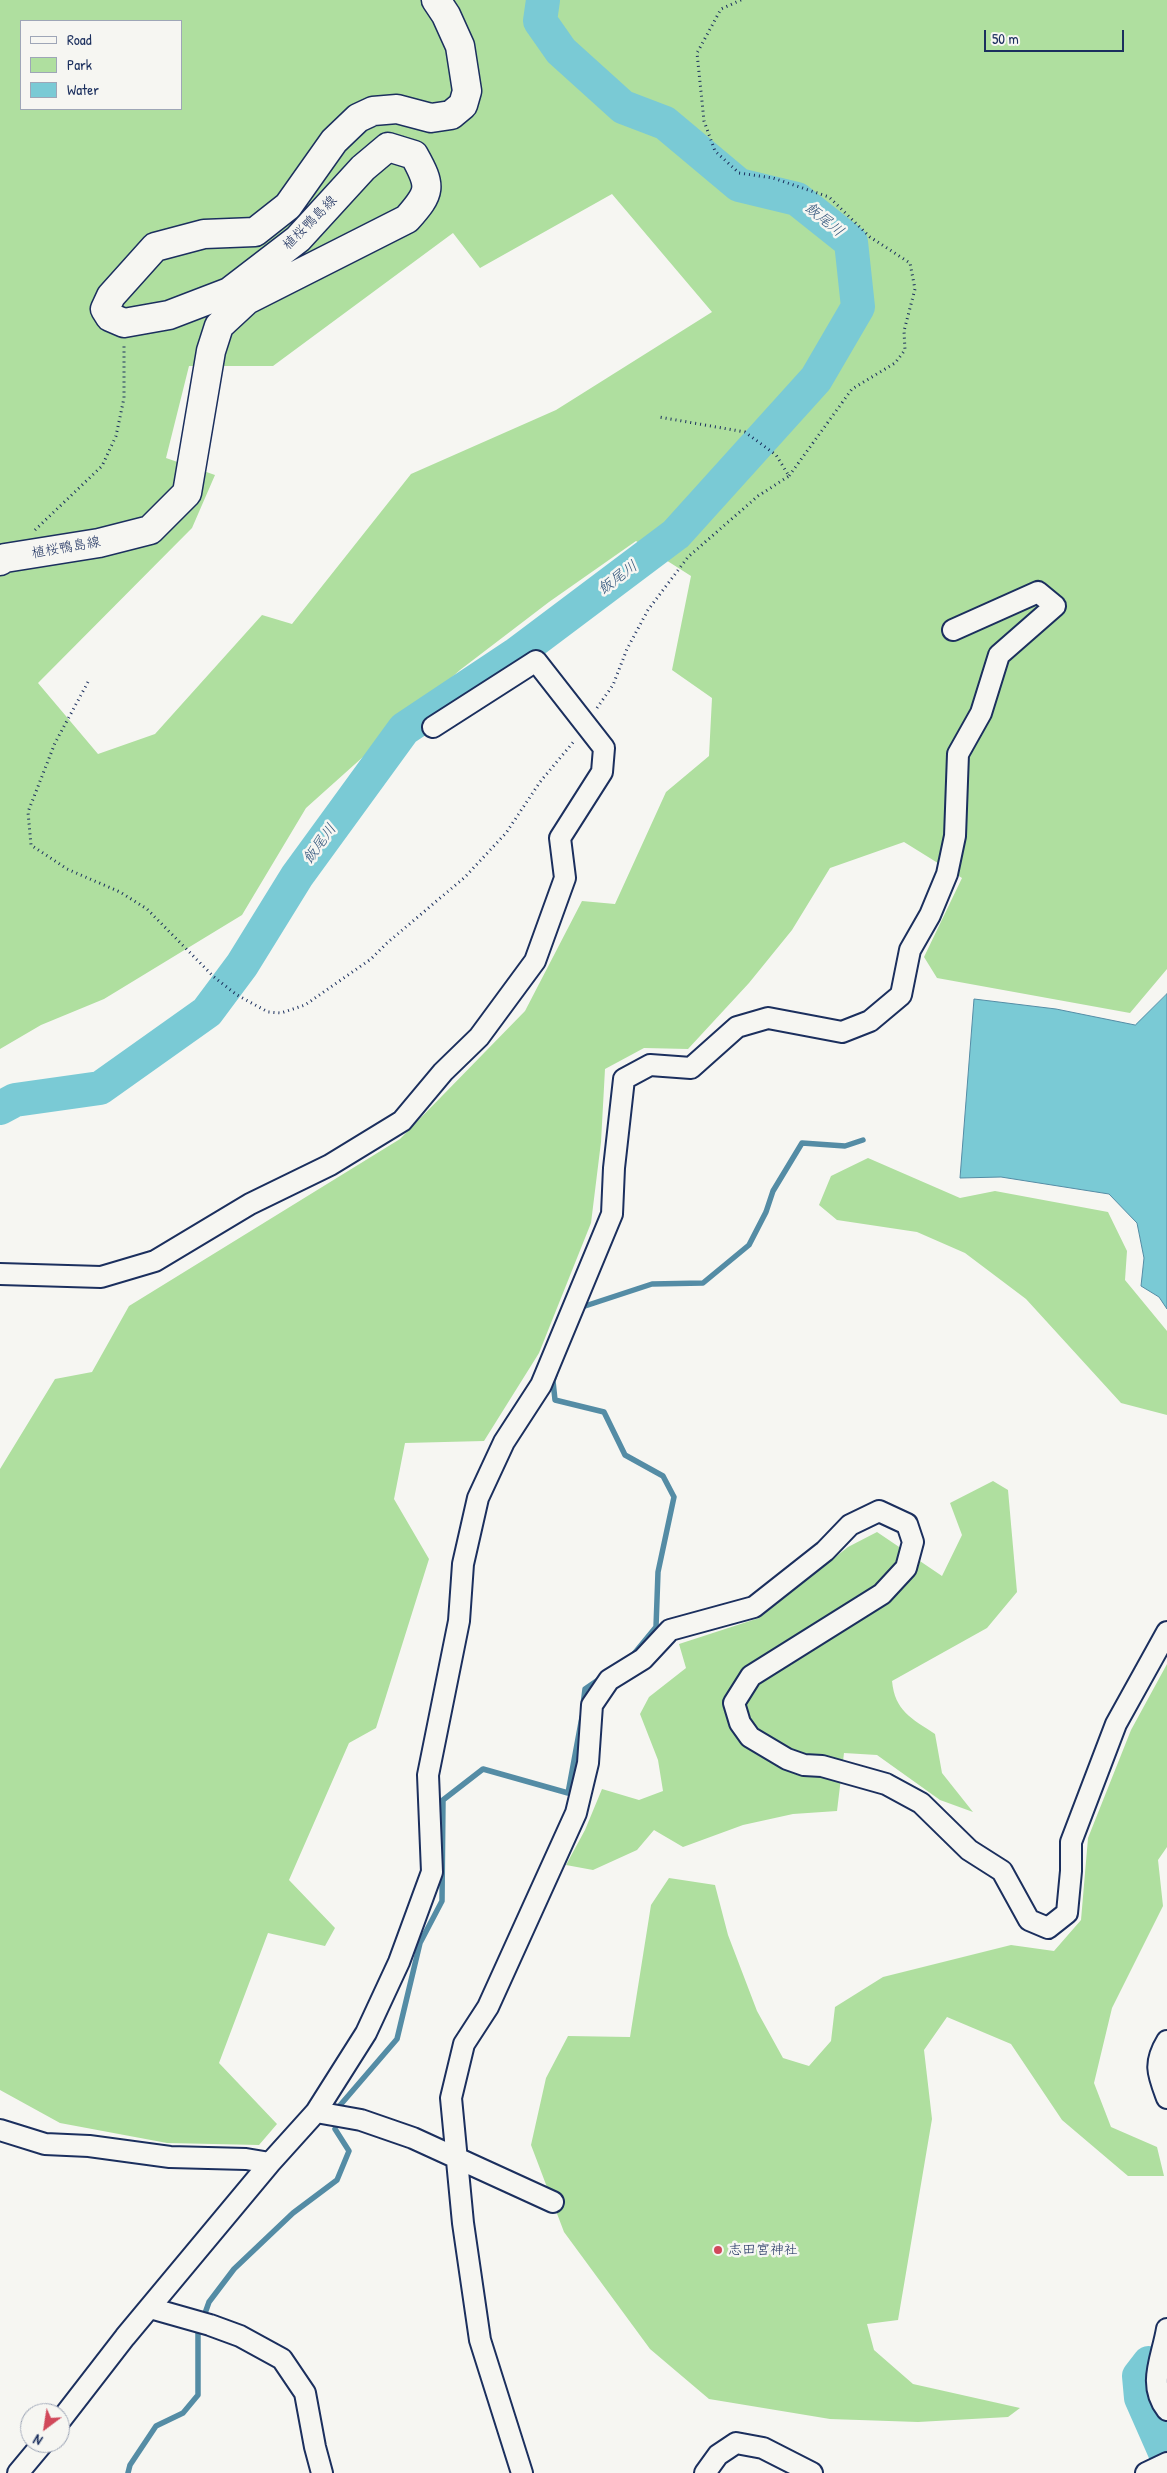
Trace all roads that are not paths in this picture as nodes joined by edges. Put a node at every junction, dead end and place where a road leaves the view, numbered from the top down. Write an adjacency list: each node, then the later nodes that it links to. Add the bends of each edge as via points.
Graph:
1 (436, 0): 3 (main road, 植桜鴨島線)
2 (455, 0): 3 (street)
3 (453, 29): 4 (main road, 植桜鴨島線, via 460,46 467,91 463,105 451,115 431,118 397,109 373,111 358,118 334,142 288,206 255,232 204,234 155,247 111,296 105,309 110,317 124,323 169,315 229,292 298,239 363,168 388,148 414,155 426,177 425,198 407,219 248,300 218,326 187,493 150,530)
4 (0, 561)
5 (953, 630): 11 (street, via 1038,592 1055,606 999,655 981,713 958,754 955,836 947,874 930,915 910,950 901,995 870,1021 842,1032 768,1018 737,1027 691,1068 650,1065 624,1079 612,1214 541,1385 504,1442 478,1498 463,1564 459,1621 428,1775 432,1872 399,1962 366,2033)
6 (433, 727): 7 (street, via 536,661 604,748 602,772 560,838 565,878 535,961 479,1037 443,1072 402,1120 330,1165 250,1204 155,1261 100,1277)
7 (0, 1274)
8 (1167, 1632): 13 (street, via 1116,1724 1071,1842 1067,1913 1048,1928 1029,1920 1002,1871 968,1850 922,1803 886,1784 787,1759 750,1736 740,1723 734,1703 751,1676 882,1594 906,1568 913,1542 907,1524 879,1511 850,1524 825,1552 754,1607 670,1630 643,1660 609,1680 592,1705 588,1763 576,1813 488,2007 464,2044 451,2098)
9 (1167, 2041): 10 (street, via 1158,2055 1159,2076)
10 (1167, 2098)
11 (316, 2112): 13 (street, via 361,2120); 14 (street)
12 (0, 2130): 14 (street, via 45,2144)
13 (455, 2157): 15 (street); 23 (street, via 480,2340)
14 (270, 2163): 16 (street)
15 (553, 2202)
16 (150, 2308): 18 (street); 22 (street, via 240,2336 282,2359 305,2393)
17 (1167, 2329): 19 (street, via 1159,2365 1159,2400)
18 (70, 2408)
19 (1167, 2410)
20 (35, 2453): 21 (street)
21 (18, 2473)
22 (322, 2473)
23 (522, 2473)
24 (705, 2473): 25 (street, via 718,2455 736,2443 763,2448)
25 (812, 2473)

